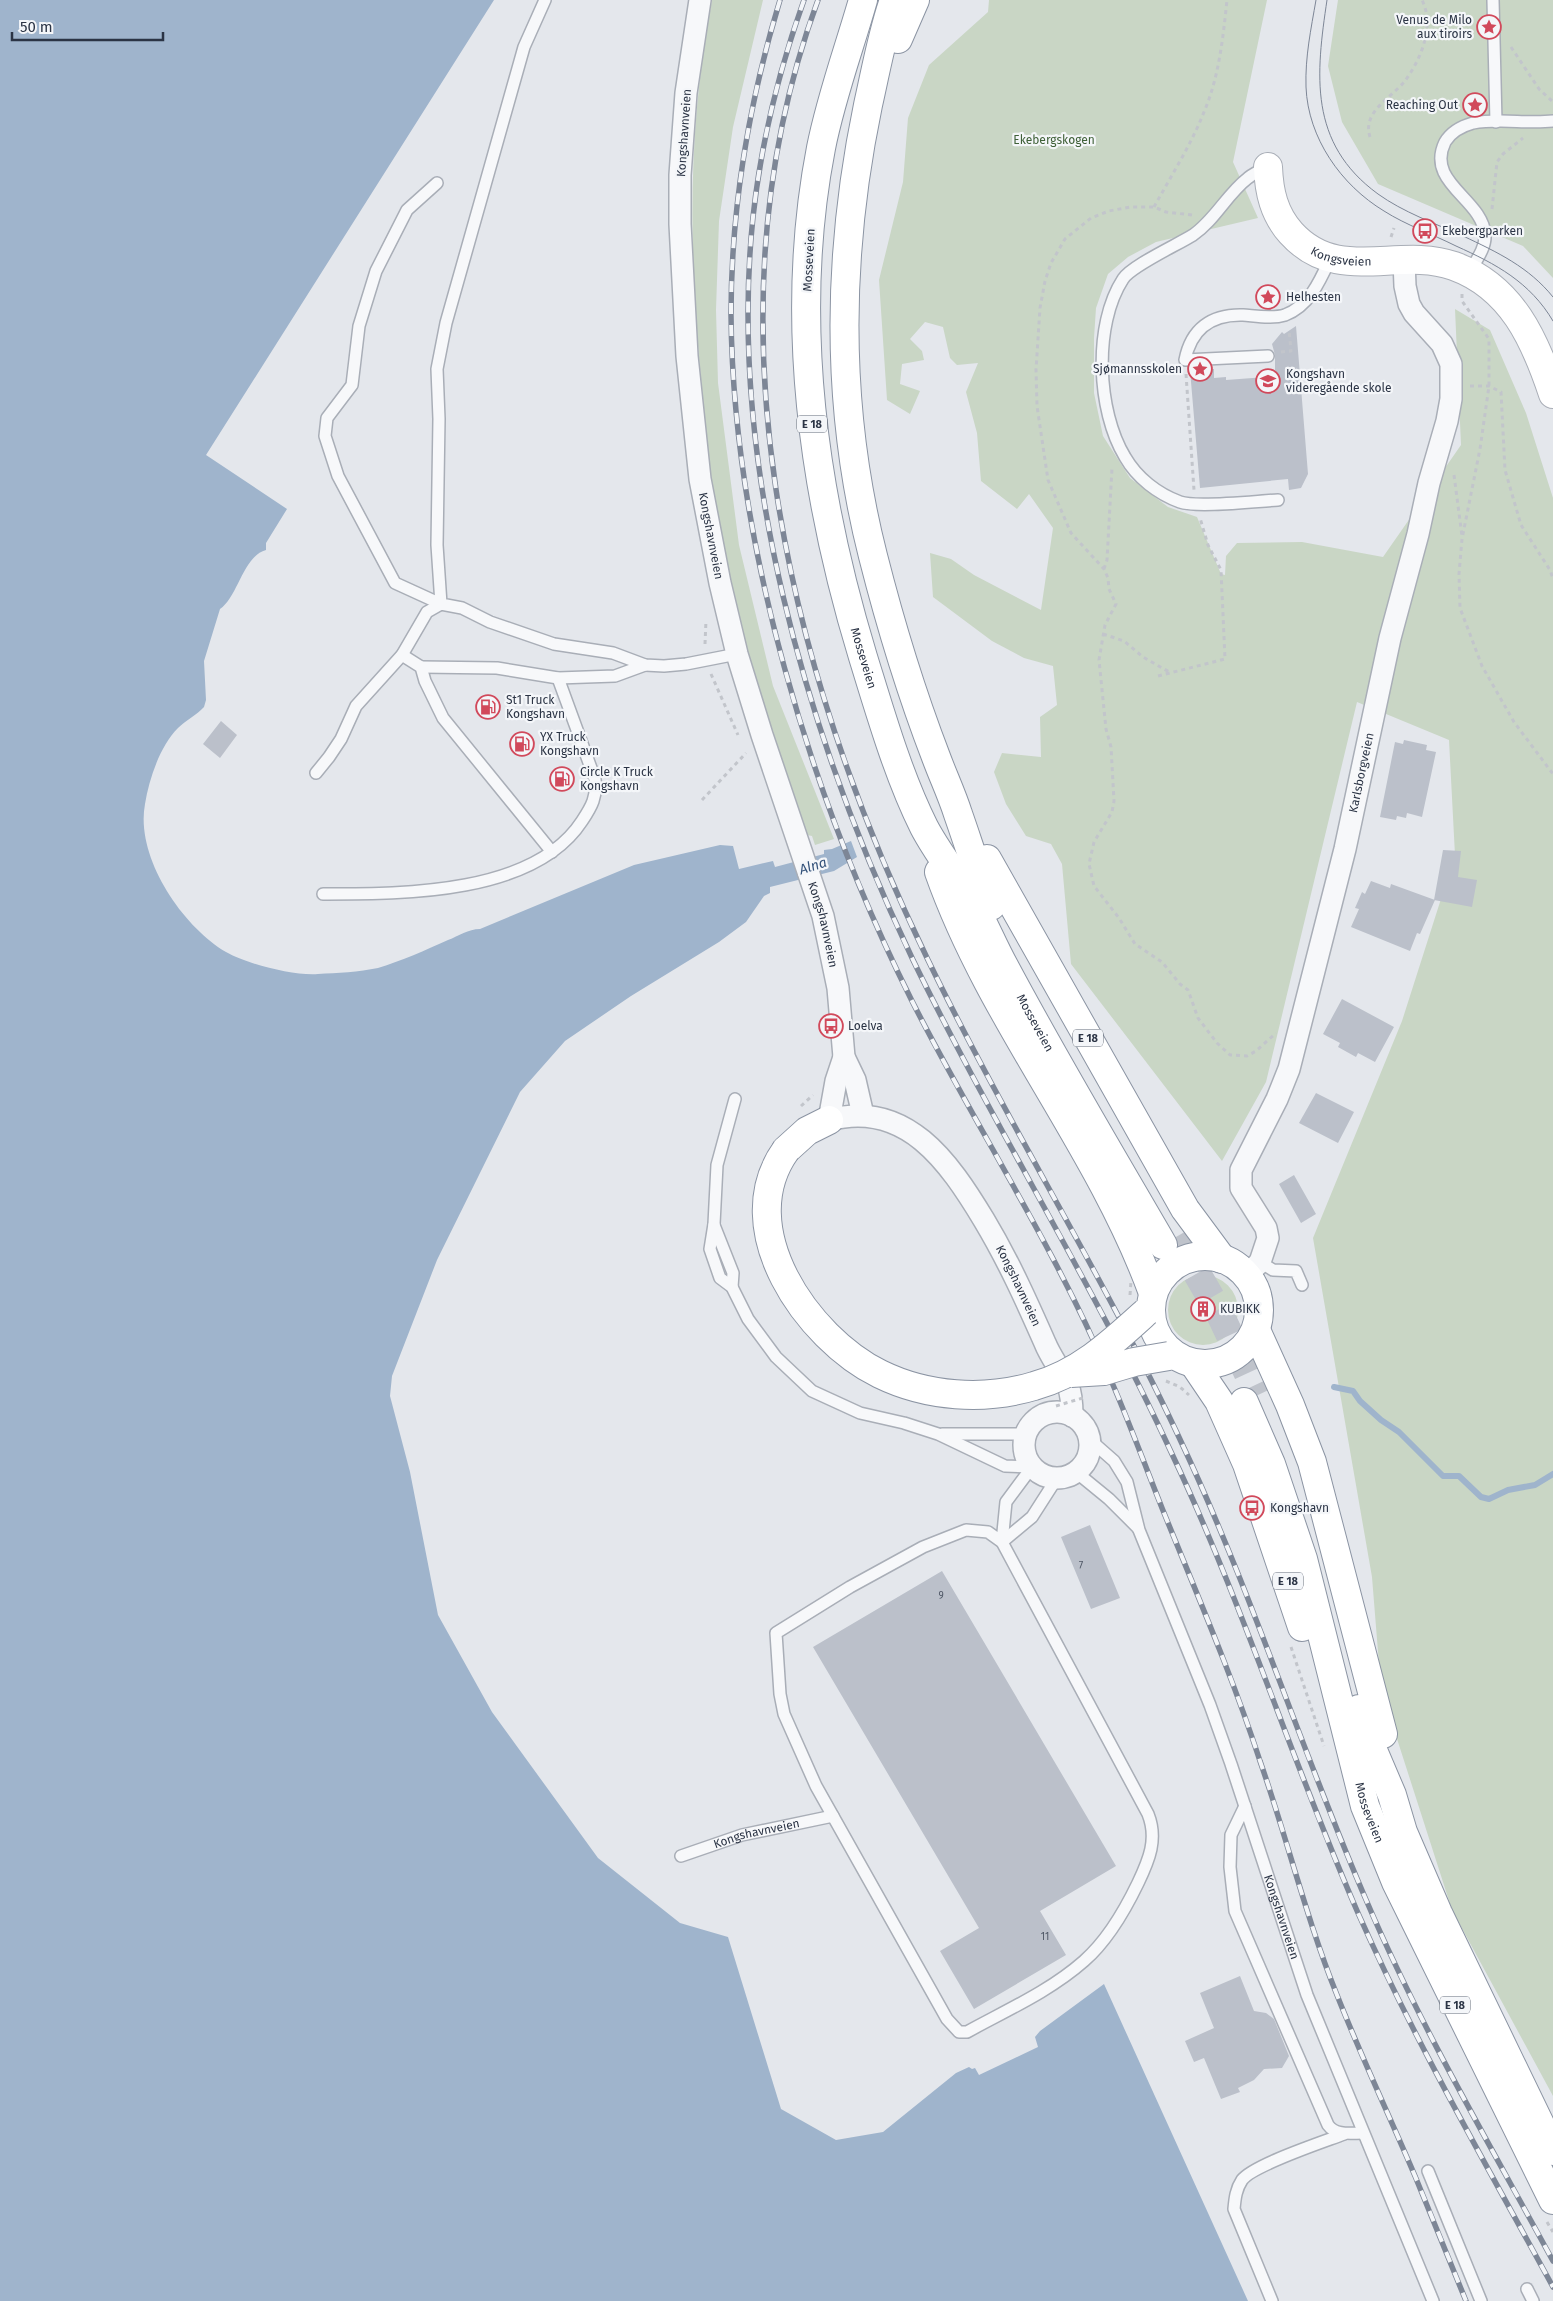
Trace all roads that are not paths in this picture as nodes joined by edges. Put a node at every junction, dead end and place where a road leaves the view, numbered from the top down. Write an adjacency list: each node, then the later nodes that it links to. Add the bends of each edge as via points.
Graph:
1 (545, 0): 18 (lane, via 524,47 446,323 437,368 437,545)
2 (700, 0): 19 (street, Kongshavnveien, via 683,128 681,276 700,479)
3 (894, 0): 7 (main road, E 18)
4 (915, 0): 7 (main road, E 18)
5 (1493, 0): 8 (lane)
6 (863, 3): 26 (main road, Mosseveien / E 18, via 831,107 814,198 807,301 810,408 822,495 845,596 880,711)
7 (866, 114): 25 (main road, Mosseveien / E 18, via 851,204 845,282 845,366 853,447 873,554 894,628)
8 (1496, 122): 9 (lane); 14 (lane, via 1472,124 1457,130 1446,142 1441,157 1449,182 1475,212 1484,228 1486,237)
9 (1553, 122)
10 (1268, 166): 12 (main road, Kongsveien, via 1274,205 1282,222 1306,246); 17 (lane, via 1248,177 1195,234 1124,276 1110,306 1102,349 1107,408 1125,457 1158,492 1182,503 1195,504)
11 (437, 183): 18 (lane, via 407,210 376,271 359,326 352,386 327,418 325,436 338,476 395,583)
12 (1330, 259): 13 (main road, Kongsveien); 15 (lane, via 1311,295 1295,310 1276,317 1234,315 1209,322 1191,338 1185,360)
13 (1404, 261): 14 (main road, Kongsveien, via 1436,262); 34 (street, Karlsborgveien, via 1409,304 1442,344 1451,364 1452,386 1447,421 1390,638 1345,849 1287,1076 1241,1170 1266,1228 1267,1245)
14 (1469, 273): 16 (main road, Kongsveien, via 1497,292 1518,316 1540,356)
15 (1273, 354)
16 (1553, 394)
17 (1278, 500)
18 (441, 604): 20 (lane, via 427,612); 21 (lane, via 462,608 490,622 554,644 613,653)
19 (737, 654): 21 (lane, via 706,661); 29 (street, Kongshavnveien, via 818,899 832,953 842,1015)
20 (402, 656): 22 (lane); 24 (lane, via 356,706 341,739)
21 (645, 665): 23 (lane, via 615,676)
22 (421, 667): 23 (lane, via 497,668); 27 (lane, via 443,718)
23 (558, 678): 27 (lane, via 595,779 596,792 592,806 577,829)
24 (316, 773)
25 (958, 813): 26 (main road, Mosseveien / E 18, via 969,852 992,908 1170,1241 1036,1023 974,906); 33 (main road, E 18, via 1185,1209)
26 (924, 828): 36 (main road, E 18, via 967,942 1135,1246)
27 (552, 852): 28 (lane, via 521,870 485,880 400,894)
28 (323, 894)
29 (844, 1057): 31 (street, Kongshavnveien, via 855,1080); 32 (street, Kongshavnveien)
30 (735, 1100): 43 (lane, via 714,1184 710,1249 720,1278 732,1287 761,1338 793,1375 812,1391 860,1414)
31 (863, 1115): 32 (street, Kongshavnveien); 38 (street, Kongshavnveien, via 892,1122 911,1132 930,1146 949,1167 974,1202 1012,1269)
32 (829, 1120): 40 (main road, E 18, bridge, via 807,1131 786,1150 770,1179 767,1200 768,1224 785,1279 824,1334 879,1374 924,1390 960,1395 998,1394)
33 (1222, 1259): 34 (main road, E 18, via 1240,1268); 36 (main road, E 18, via 1194,1257 1181,1262 1160,1280)
34 (1254, 1268): 35 (lane, via 1296,1271); 37 (main road, E 18, via 1253,1285 1259,1318)
35 (1302, 1285)
36 (1150, 1304): 39 (main road, E 18, via 1156,1335); 40 (main road, E 18, bridge, via 1097,1354)
37 (1256, 1330): 39 (main road, E 18, via 1246,1346 1231,1358 1213,1364); 50 (main road, E 18, via 1312,1462 1382,1727)
38 (1045, 1343): 41 (street, Kongshavnveien); 42 (street, Kongshavnveien, via 1069,1387)
39 (1175, 1364): 40 (main road, E 18, bridge, via 1134,1362 1104,1371); 52 (main road, E 18, via 1219,1401 1247,1464 1298,1610 1332,1732)
40 (1070, 1373)
41 (1047, 1411): 42 (street); 44 (street)
42 (1072, 1416): 45 (street, via 1080,1422)
43 (938, 1434): 44 (lane); 46 (lane, via 1005,1466)
44 (1026, 1434): 46 (street, via 1024,1446)
45 (1089, 1438): 47 (street, via 1088,1457); 48 (lane, Kongshavnveien, via 1114,1460 1127,1482)
46 (1032, 1467): 47 (street, via 1039,1473); 49 (lane, via 1006,1502)
47 (1067, 1475): 48 (lane, Kongshavnveien, via 1110,1499); 49 (lane, via 1032,1517)
48 (1139, 1530): 51 (lane, Kongshavnveien, via 1210,1705)
49 (1002, 1542): 53 (lane, via 988,1532 966,1530 923,1547 776,1633 784,1714); 53 (lane, via 1153,1827 1148,1863 1124,1911 1086,1959 1073,1970 968,2032 959,2032 947,2019)
50 (1392, 1795): 52 (main road, Mosseveien / E 18, via 1366,1734 1297,1489 1251,1398 1303,1559); 57 (main road, Mosseveien / E 18, via 1403,1832 1438,1913)
51 (1245, 1806): 55 (lane, Kongshavnveien, via 1307,1995); 56 (lane, via 1231,1835 1230,1870 1235,1911 1328,2125)
52 (1365, 1806): 59 (main road, Mosseveien / E 18, via 1412,1916)
53 (833, 1816): 54 (lane, Kongshavnveien, via 742,1836)
54 (681, 1856)
55 (1364, 2133): 56 (lane); 62 (lane, Kongshavnveien)
56 (1344, 2134): 61 (lane, via 1257,2169 1243,2179 1235,2193 1234,2209)
57 (1553, 2151)
58 (1428, 2172): 63 (lane)
59 (1553, 2200)
60 (1527, 2289): 64 (lane)
61 (1272, 2301)
62 (1433, 2301)
63 (1481, 2301)
64 (1534, 2301)

